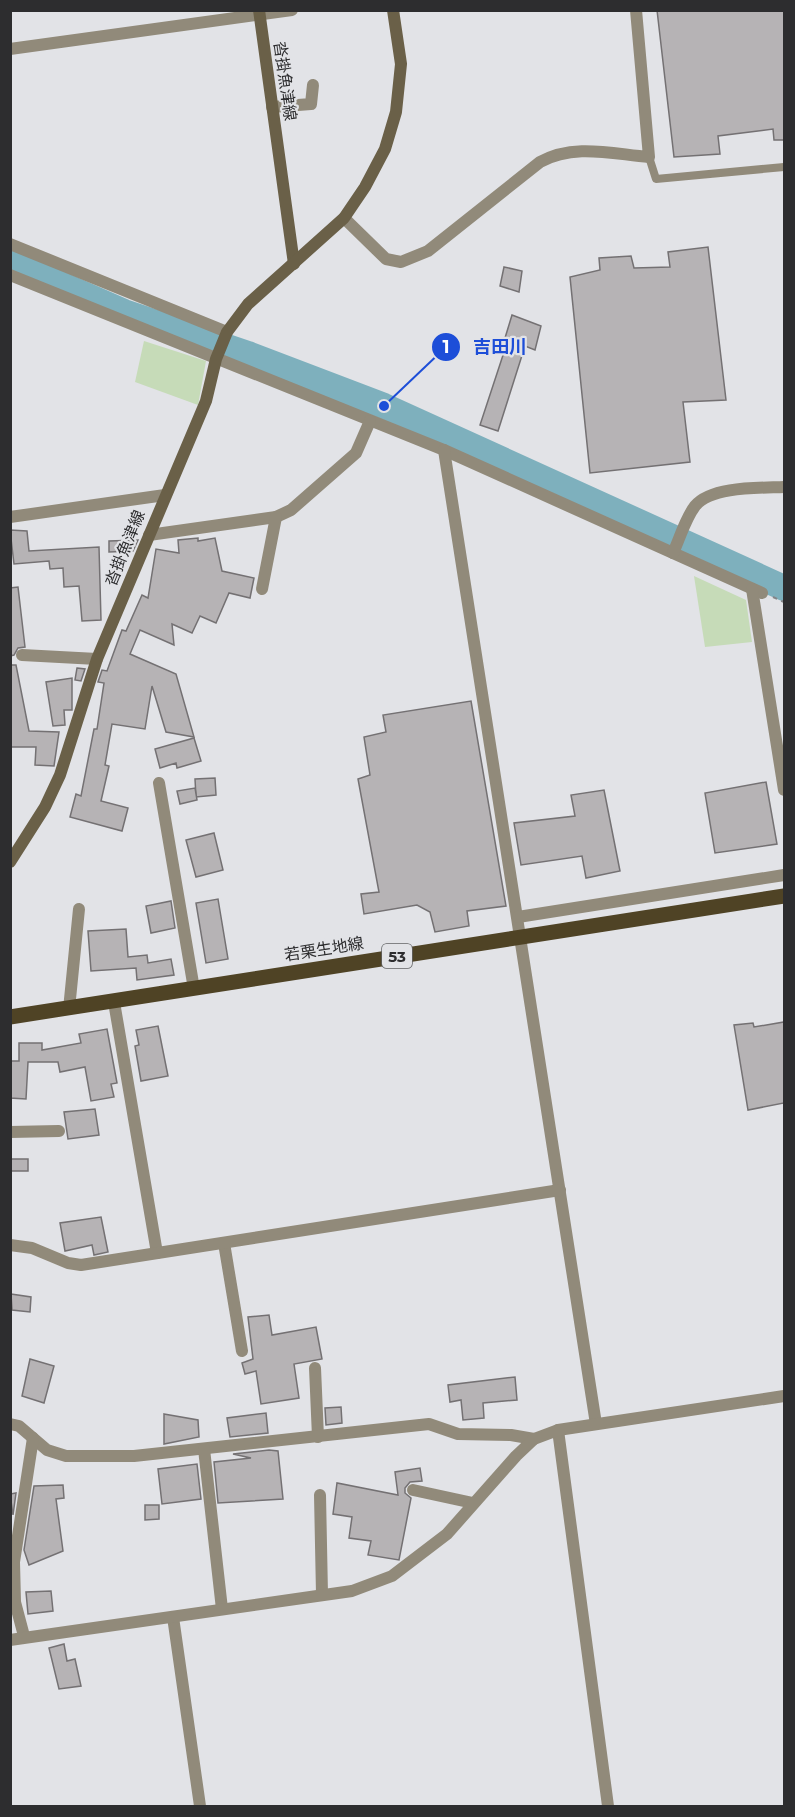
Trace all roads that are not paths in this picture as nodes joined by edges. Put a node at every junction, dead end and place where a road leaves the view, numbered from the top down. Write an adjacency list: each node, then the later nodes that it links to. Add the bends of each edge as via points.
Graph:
1 (292, 10): 4 (street)
2 (393, 10): 10 (main road, 沓掛魚津線, via 401,64 396,112 385,149)
3 (636, 10): 8 (street)
4 (259, 14): 5 (street); 7 (main road, 沓掛魚津線)
5 (10, 49)
6 (313, 85): 7 (street, via 311,104)
7 (272, 107): 12 (main road, 沓掛魚津線)
8 (649, 157): 9 (lane, via 656,179); 10 (street, via 577,150 557,153 540,162 428,251 401,262 386,259)
9 (784, 167)
10 (344, 218): 12 (main road, 沓掛魚津線)
11 (10, 244): 14 (street)
12 (294, 264): 14 (main road, 沓掛魚津線, via 248,304)
13 (10, 275): 15 (street)
14 (226, 334): 15 (main road, 沓掛魚津線)
15 (217, 356): 16 (street); 19 (main road, 沓掛魚津線, via 206,401)
16 (370, 421): 17 (street); 21 (street, via 356,453 291,510)
17 (444, 450): 23 (street); 33 (street)
18 (784, 487): 23 (street, via 746,488 712,495 696,505)
19 (165, 495): 20 (street); 22 (main road, 沓掛魚津線)
20 (10, 517)
21 (276, 517): 22 (street); 24 (street)
22 (149, 535): 26 (main road, 沓掛魚津線)
23 (673, 553): 28 (street, via 757,591)
24 (262, 589)
25 (22, 655): 26 (street)
26 (97, 660): 29 (main road, 沓掛魚津線, via 60,776)
27 (159, 783): 35 (street)
28 (784, 790)
29 (10, 862)
30 (784, 875): 33 (street)
31 (784, 896): 34 (main road, 若栗生地線 / 53)
32 (79, 909): 37 (street)
33 (519, 918): 34 (street)
34 (522, 938): 35 (main road, 若栗生地線 / 53); 41 (street)
35 (194, 989): 36 (main road, 若栗生地線 / 53)
36 (114, 1002): 37 (main road, 若栗生地線 / 53); 44 (street)
37 (69, 1009): 38 (main road, 若栗生地線 / 53)
38 (10, 1017)
39 (59, 1131): 40 (street)
40 (10, 1132)
41 (560, 1190): 42 (street); 49 (street)
42 (224, 1243): 44 (street); 45 (street)
43 (10, 1245): 44 (street, via 32,1248 81,1265)
44 (157, 1252)
45 (242, 1351)
46 (315, 1368): 51 (street)
47 (784, 1396): 49 (street)
48 (10, 1424): 52 (street)
49 (596, 1424): 50 (street)
50 (558, 1430): 53 (street); 64 (street)
51 (318, 1437): 53 (street, via 429,1424 458,1434); 54 (street)
52 (33, 1438): 54 (street, via 47,1450 66,1456 134,1456); 61 (street, via 14,1562 15,1602)
53 (534, 1439): 57 (street)
54 (204, 1449): 59 (street)
55 (413, 1490): 57 (street)
56 (320, 1496): 58 (street)
57 (472, 1503): 58 (street, via 447,1533 392,1576 352,1591)
58 (322, 1594): 59 (street)
59 (222, 1609): 60 (street)
60 (173, 1617): 61 (street); 63 (street)
61 (24, 1636): 62 (street)
62 (10, 1640)
63 (200, 1806)
64 (608, 1806)

